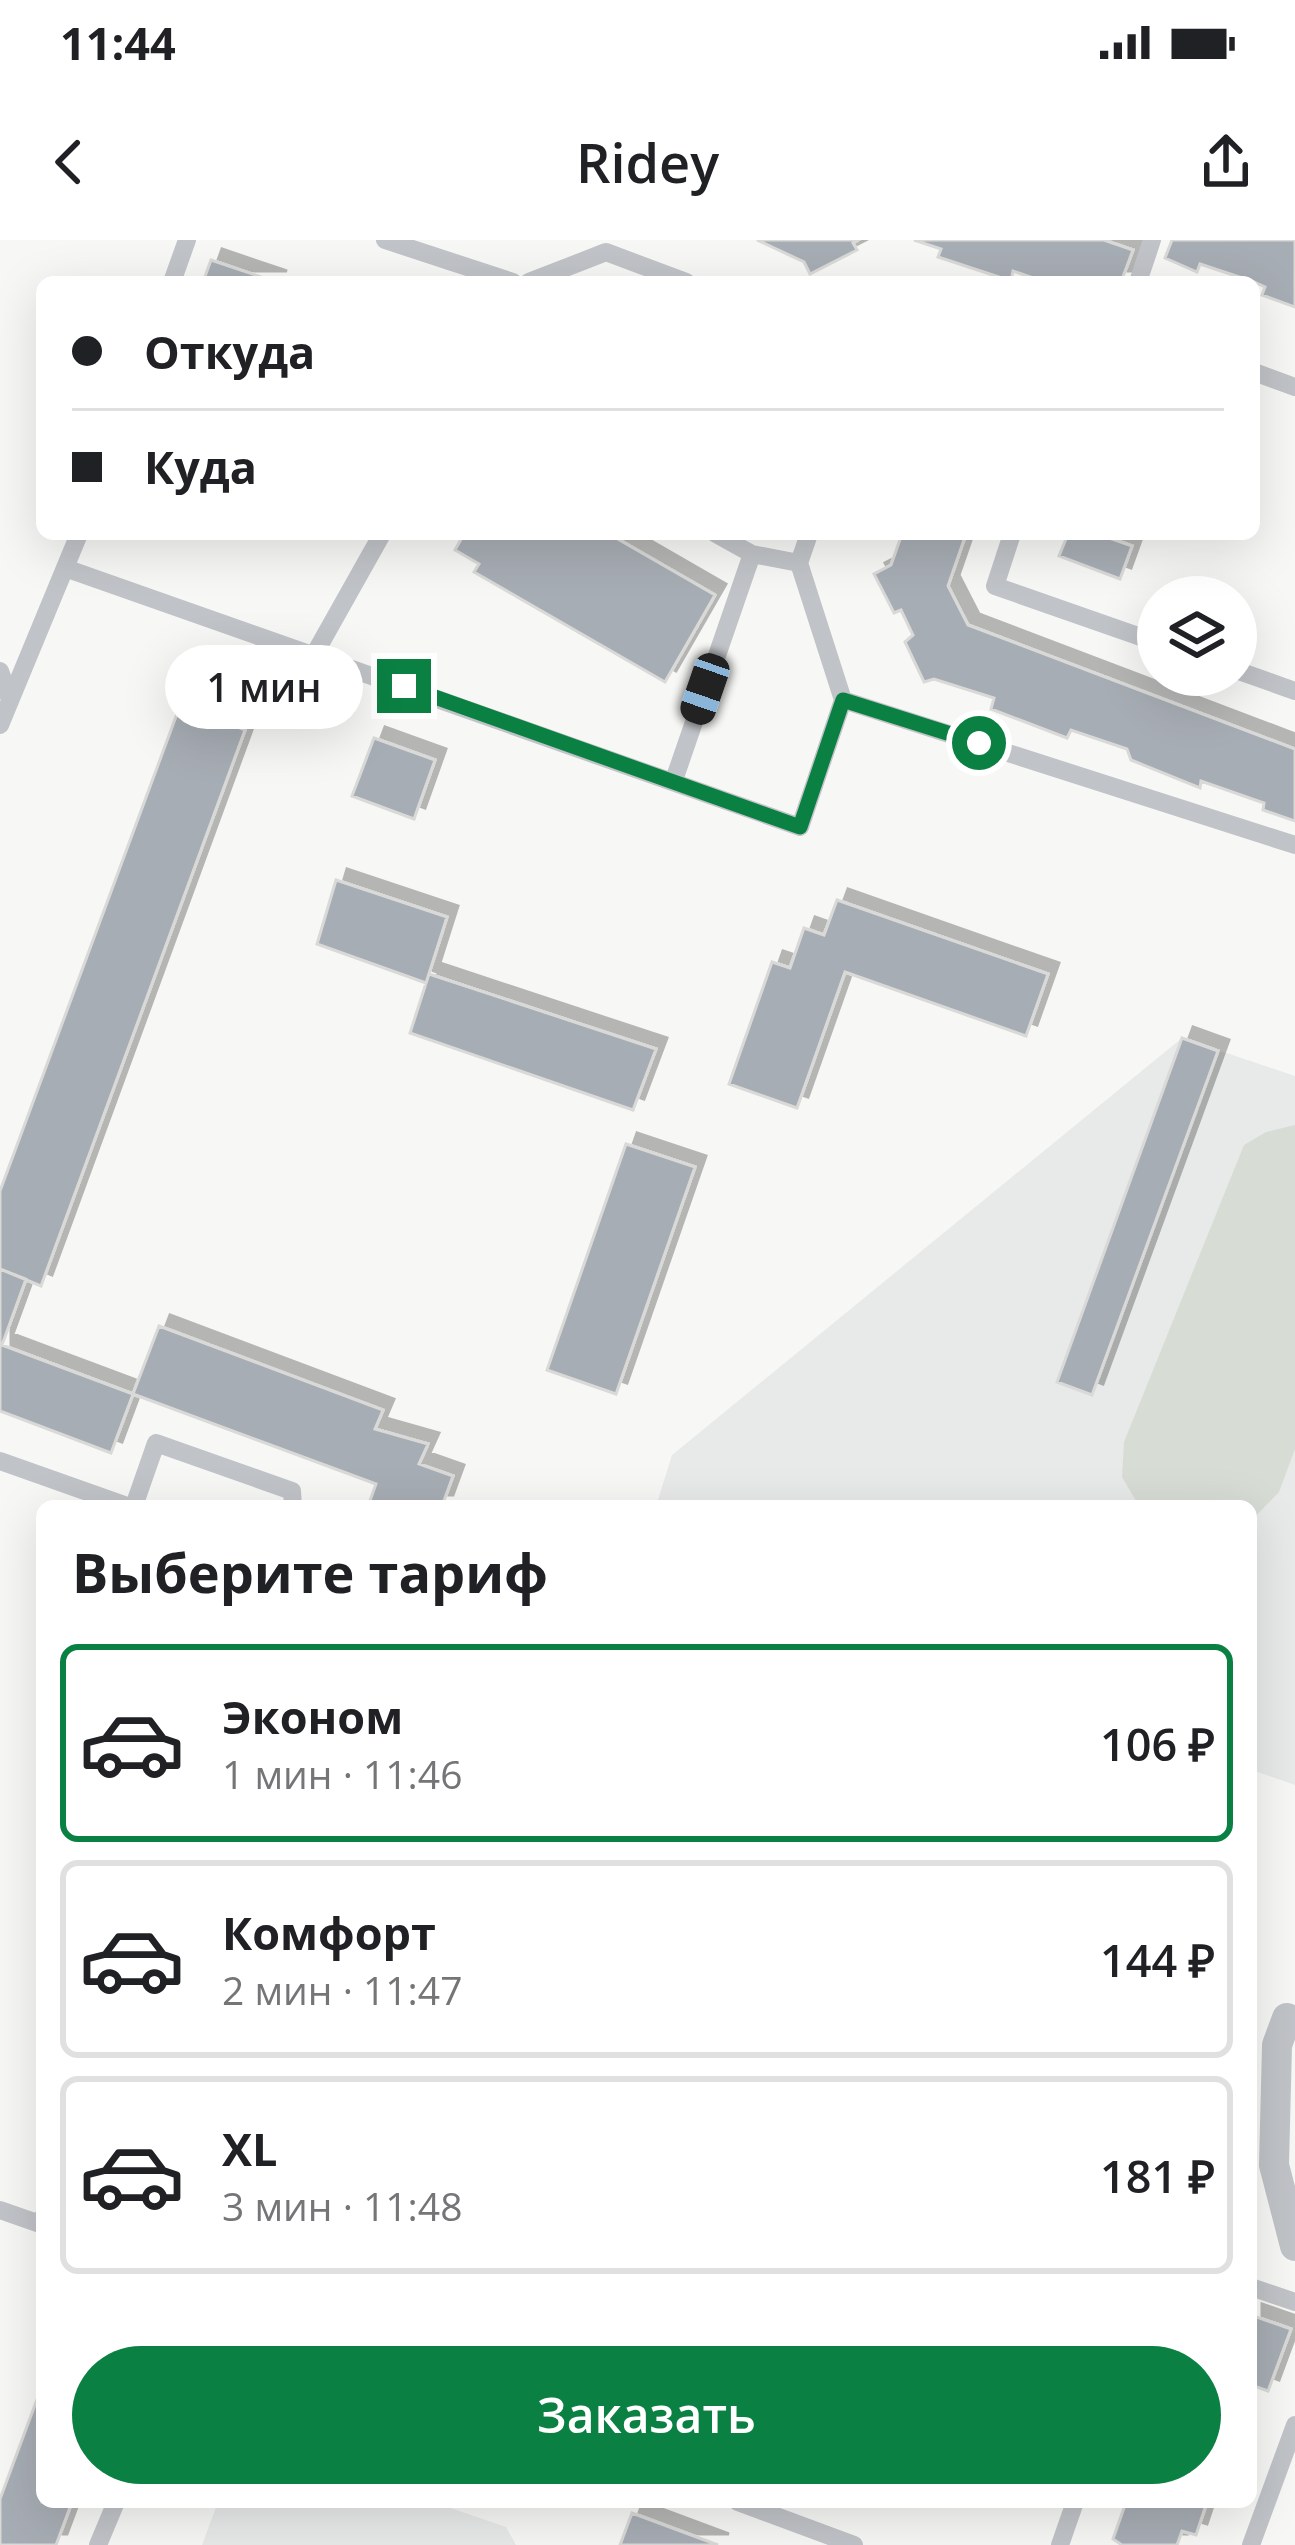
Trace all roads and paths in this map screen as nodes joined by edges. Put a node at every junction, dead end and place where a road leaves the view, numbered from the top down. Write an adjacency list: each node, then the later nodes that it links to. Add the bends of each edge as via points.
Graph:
1 (187, 240): 4 (lane)
2 (385, 240): 5 (lane)
3 (1152, 240): 8 (lane)
4 (174, 276)
5 (495, 276)
6 (545, 276): 7 (lane, via 606,252)
7 (670, 276)
8 (1140, 276)
9 (1260, 374): 10 (lane)
10 (1295, 387)
11 (77, 540): 18 (lane)
12 (379, 540): 20 (lane)
13 (727, 540): 16 (lane)
14 (807, 540): 17 (lane)
15 (1010, 540): 19 (lane, via 995,586)
16 (752, 554): 17 (lane); 27 (lane)
17 (799, 563): 25 (lane)
18 (65, 568): 20 (lane); 24 (lane)
19 (1137, 636)
20 (314, 656): 27 (lane)
21 (0, 671): 24 (lane)
22 (1257, 677): 23 (lane)
23 (1295, 691)
24 (10, 700): 26 (lane)
25 (843, 700): 27 (lane, via 800,827); 28 (lane)
26 (0, 725)
27 (674, 780)
28 (1295, 845)
29 (0, 1461): 30 (lane)
30 (114, 1500)
31 (133, 1500): 32 (lane, via 156,1443 292,1491)
32 (293, 1500)
33 (1291, 2020): 36 (street, via 1277,2045 1274,2164)
34 (0, 2210): 35 (lane)
35 (36, 2223)
36 (1295, 2246)
37 (1257, 2289): 38 (lane)
38 (1295, 2302)
39 (1295, 2425): 46 (lane)
40 (113, 2508): 43 (lane)
41 (754, 2508): 44 (lane)
42 (1073, 2508): 45 (lane)
43 (98, 2545)
44 (854, 2545)
45 (1060, 2545)
46 (1251, 2545)

